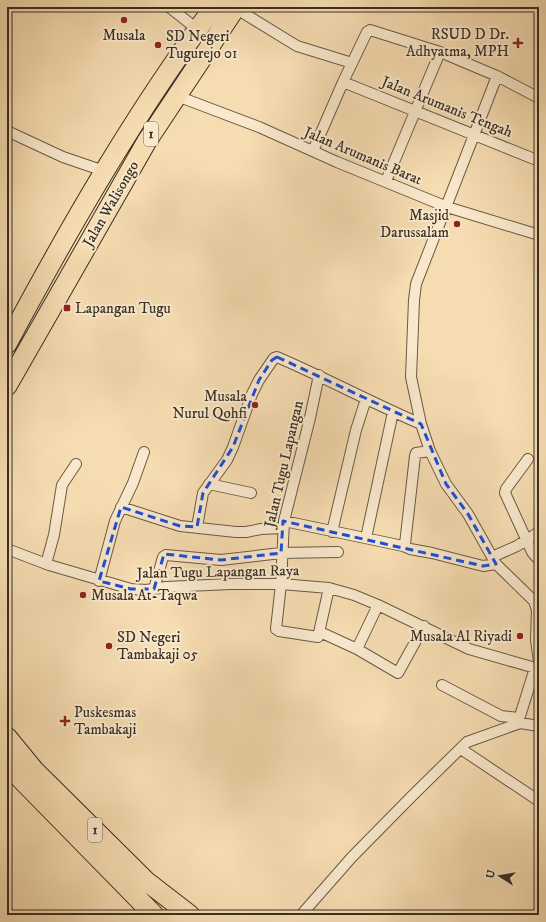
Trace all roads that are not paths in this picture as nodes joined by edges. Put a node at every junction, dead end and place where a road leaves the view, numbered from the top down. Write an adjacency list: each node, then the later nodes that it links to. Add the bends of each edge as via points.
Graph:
1 (169, 7): 4 (street)
2 (214, 7): 4 (highway, Jalan Walisongo / 1)
3 (236, 8): 6 (street, via 298,46); 9 (highway, Jalan Walisongo / 1)
4 (197, 29): 16 (highway, Jalan Walisongo / 1)
5 (440, 52): 6 (street, via 370,30); 7 (street); 11 (street)
6 (352, 63): 8 (street)
7 (497, 76): 10 (street); 13 (street)
8 (343, 82): 11 (street, Jalan Arumanis Tengah); 14 (street)
9 (178, 96): 14 (street, Jalan Arumanis Barat); 21 (highway, Jalan Walisongo / 1, via 147,141)
10 (539, 98)
11 (416, 111): 13 (street, Jalan Arumanis Tengah); 17 (street)
12 (7, 131): 16 (street, via 63,157)
13 (474, 134): 15 (street, Jalan Arumanis Tengah); 18 (street)
14 (313, 151): 17 (street, Jalan Arumanis Barat)
15 (539, 161)
16 (104, 171): 20 (highway, Jalan Walisongo / 1)
17 (386, 181): 18 (street, Jalan Arumanis Barat)
18 (447, 207): 19 (street, Jalan Arumanis Barat); 27 (street, via 414,293 411,377)
19 (539, 235)
20 (54, 256): 21 (highway); 22 (highway, Jalan Walisongo / 1)
21 (74, 267): 24 (highway, Jalan Walisongo / 1)
22 (7, 344)
23 (319, 375): 25 (street); 32 (street, via 274,358 252,394 227,460); 35 (street, Jalan Tugu Lapangan)
24 (7, 386)
25 (366, 399): 26 (street); 37 (street, via 356,430)
26 (393, 412): 27 (street); 39 (street)
27 (421, 424): 28 (street)
28 (430, 451): 41 (street, via 415,456 405,544); 46 (street, via 446,484 468,514)
29 (144, 452): 34 (street)
30 (528, 459): 40 (street, via 505,493)
31 (76, 464): 47 (street, via 62,485 54,535)
32 (209, 484): 33 (street); 36 (street, via 203,493)
33 (251, 492)
34 (121, 507): 36 (street, via 180,526); 48 (street)
35 (284, 525): 36 (street, via 242,532); 37 (street); 44 (street, Jalan Tugu Lapangan)
36 (197, 527)
37 (332, 532): 39 (street)
38 (539, 532): 40 (street)
39 (366, 538): 41 (street)
40 (526, 541): 45 (street); 46 (street)
41 (402, 546): 46 (street, via 483,566)
42 (7, 549): 47 (street, Jalan Tugu Lapangan Raya)
43 (338, 552): 44 (street)
44 (282, 553): 49 (street, Jalan Tugu Lapangan); 51 (street, via 221,560 166,555 163,557)
45 (539, 558)
46 (494, 560): 56 (street, via 536,606)
47 (46, 564): 48 (street, Jalan Tugu Lapangan Raya)
48 (99, 580): 51 (street, Jalan Tugu Lapangan Raya, via 131,589)
49 (281, 584): 50 (street, Jalan Tugu Lapangan Raya); 51 (street, Jalan Tugu Lapangan Raya, via 230,584); 54 (street, Jalan Tugu Lapangan, via 276,629 317,638)
50 (329, 588): 52 (street, Jalan Tugu Lapangan Raya); 54 (street)
51 (154, 589)
52 (378, 604): 53 (street, Jalan Tugu Lapangan Raya); 55 (street)
53 (424, 626): 55 (street, via 398,673); 56 (street, Jalan Tugu Lapangan Raya, via 469,649)
54 (320, 632): 55 (street)
55 (357, 649)
56 (538, 666): 57 (street, via 518,718 501,716)
57 (442, 685)
58 (539, 726): 60 (street, via 520,723 467,742)
59 (7, 737): 64 (highway, 1, via 34,770 146,881)
60 (460, 748): 62 (street); 65 (street, via 352,857)
61 (7, 765): 63 (highway, 1)
62 (539, 801)
63 (154, 915)
64 (190, 915)
65 (301, 915)

